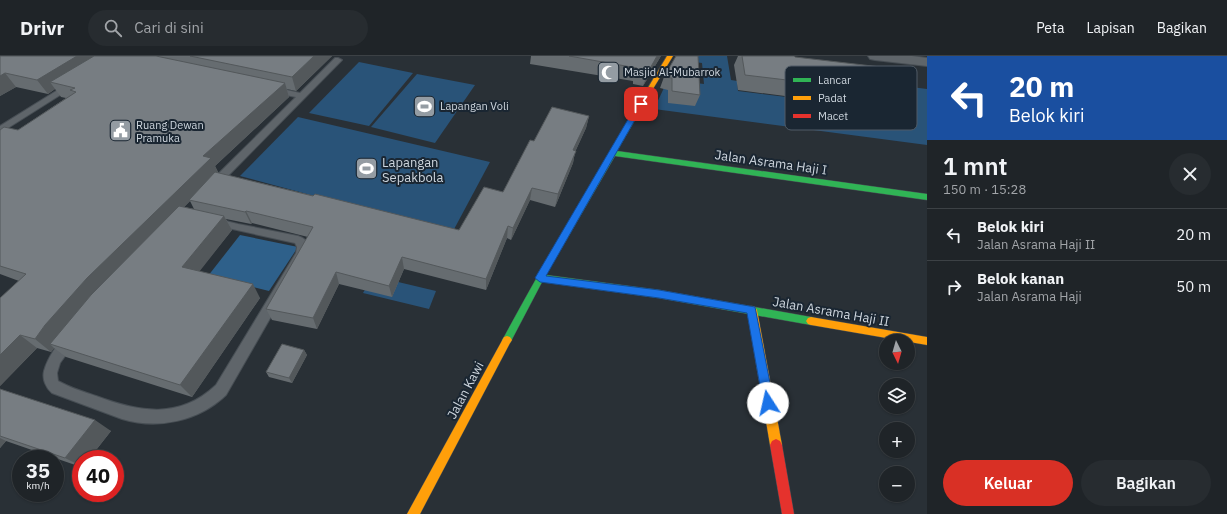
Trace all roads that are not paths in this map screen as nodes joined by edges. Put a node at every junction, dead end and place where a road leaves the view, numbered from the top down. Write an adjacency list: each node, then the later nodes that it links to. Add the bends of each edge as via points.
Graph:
1 (670, 56): 9 (street, Jalan Kawi)
2 (875, 56): 4 (street)
3 (338, 60): 7 (lane)
4 (927, 62)
5 (80, 80): 8 (lane)
6 (263, 88): 7 (lane)
7 (301, 96): 10 (lane)
8 (0, 130)
9 (612, 152): 11 (street, Jalan Asrama Haji I); 13 (street, Jalan Kawi)
10 (206, 192)
11 (927, 197)
12 (188, 212): 12 (lane, via 99,304 60,352 50,373 52,384 57,388 123,413 144,416 184,412 209,403 221,390 304,248 298,240 238,228)
13 (540, 278): 14 (street, Jalan Asrama Haji II); 16 (street, Jalan Kawi)
14 (752, 310): 15 (street, Jalan Asrama Haji II); 17 (street)
15 (927, 341)
16 (413, 514)
17 (788, 514)

